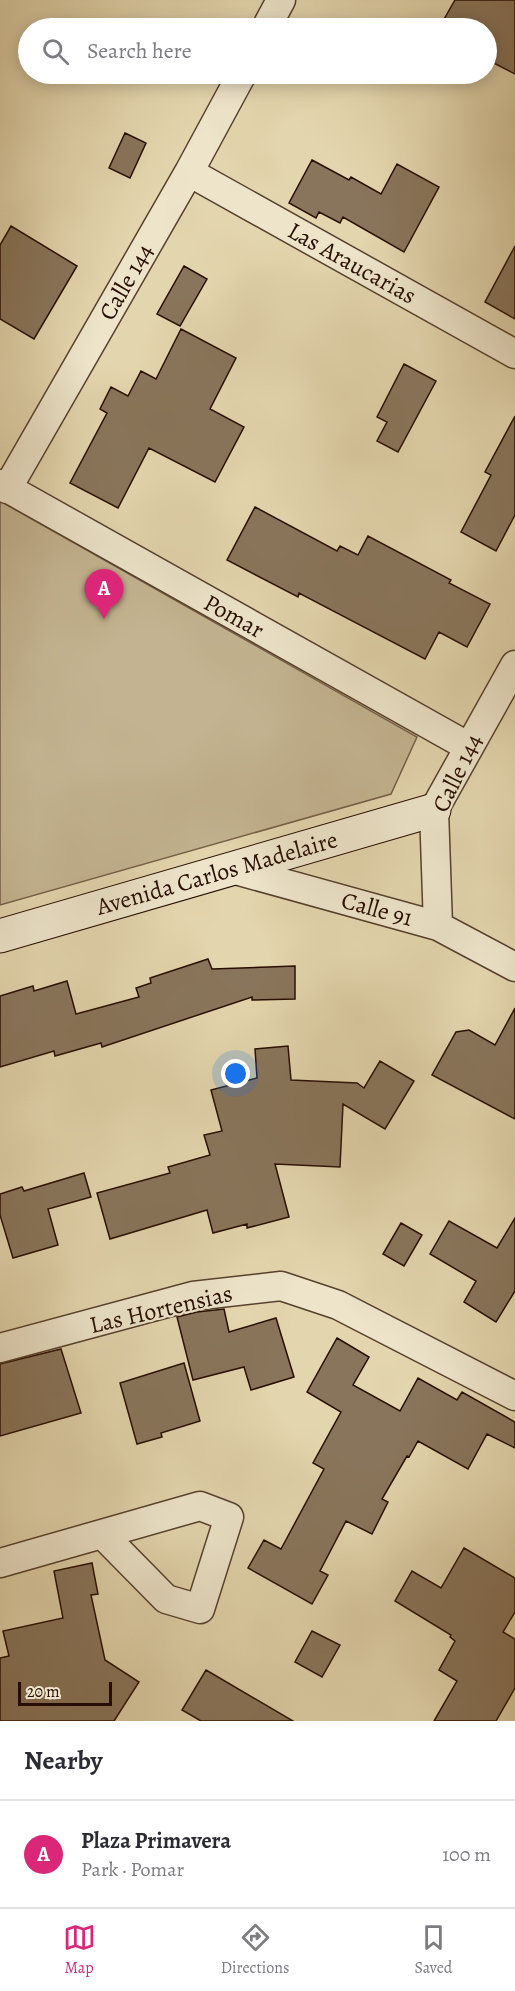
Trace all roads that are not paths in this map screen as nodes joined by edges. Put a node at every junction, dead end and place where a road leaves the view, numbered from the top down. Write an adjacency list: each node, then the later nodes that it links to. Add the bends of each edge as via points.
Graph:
1 (281, 0): 2 (street)
2 (271, 18)
3 (237, 84): 4 (street, Calle 144)
4 (189, 171): 5 (street, Las Araucarias); 6 (street, Calle 144)
5 (515, 354)
6 (4, 486): 8 (street, Pomar)
7 (515, 665): 8 (street, Calle 144)
8 (469, 747): 9 (street, Calle 144)
9 (434, 810): 10 (street, Avenida Carlos Madelaire); 11 (street, Calle 144)
10 (232, 869): 11 (street, Calle 91); 12 (street, Avenida Carlos Madelaire)
11 (438, 926): 13 (street, Calle 91)
12 (0, 936)
13 (515, 967)
14 (0, 1348): 15 (street, Las Hortensias, via 193,1296 281,1286 338,1305)
15 (515, 1396)
16 (102, 1534): 17 (street)
17 (0, 1563)

